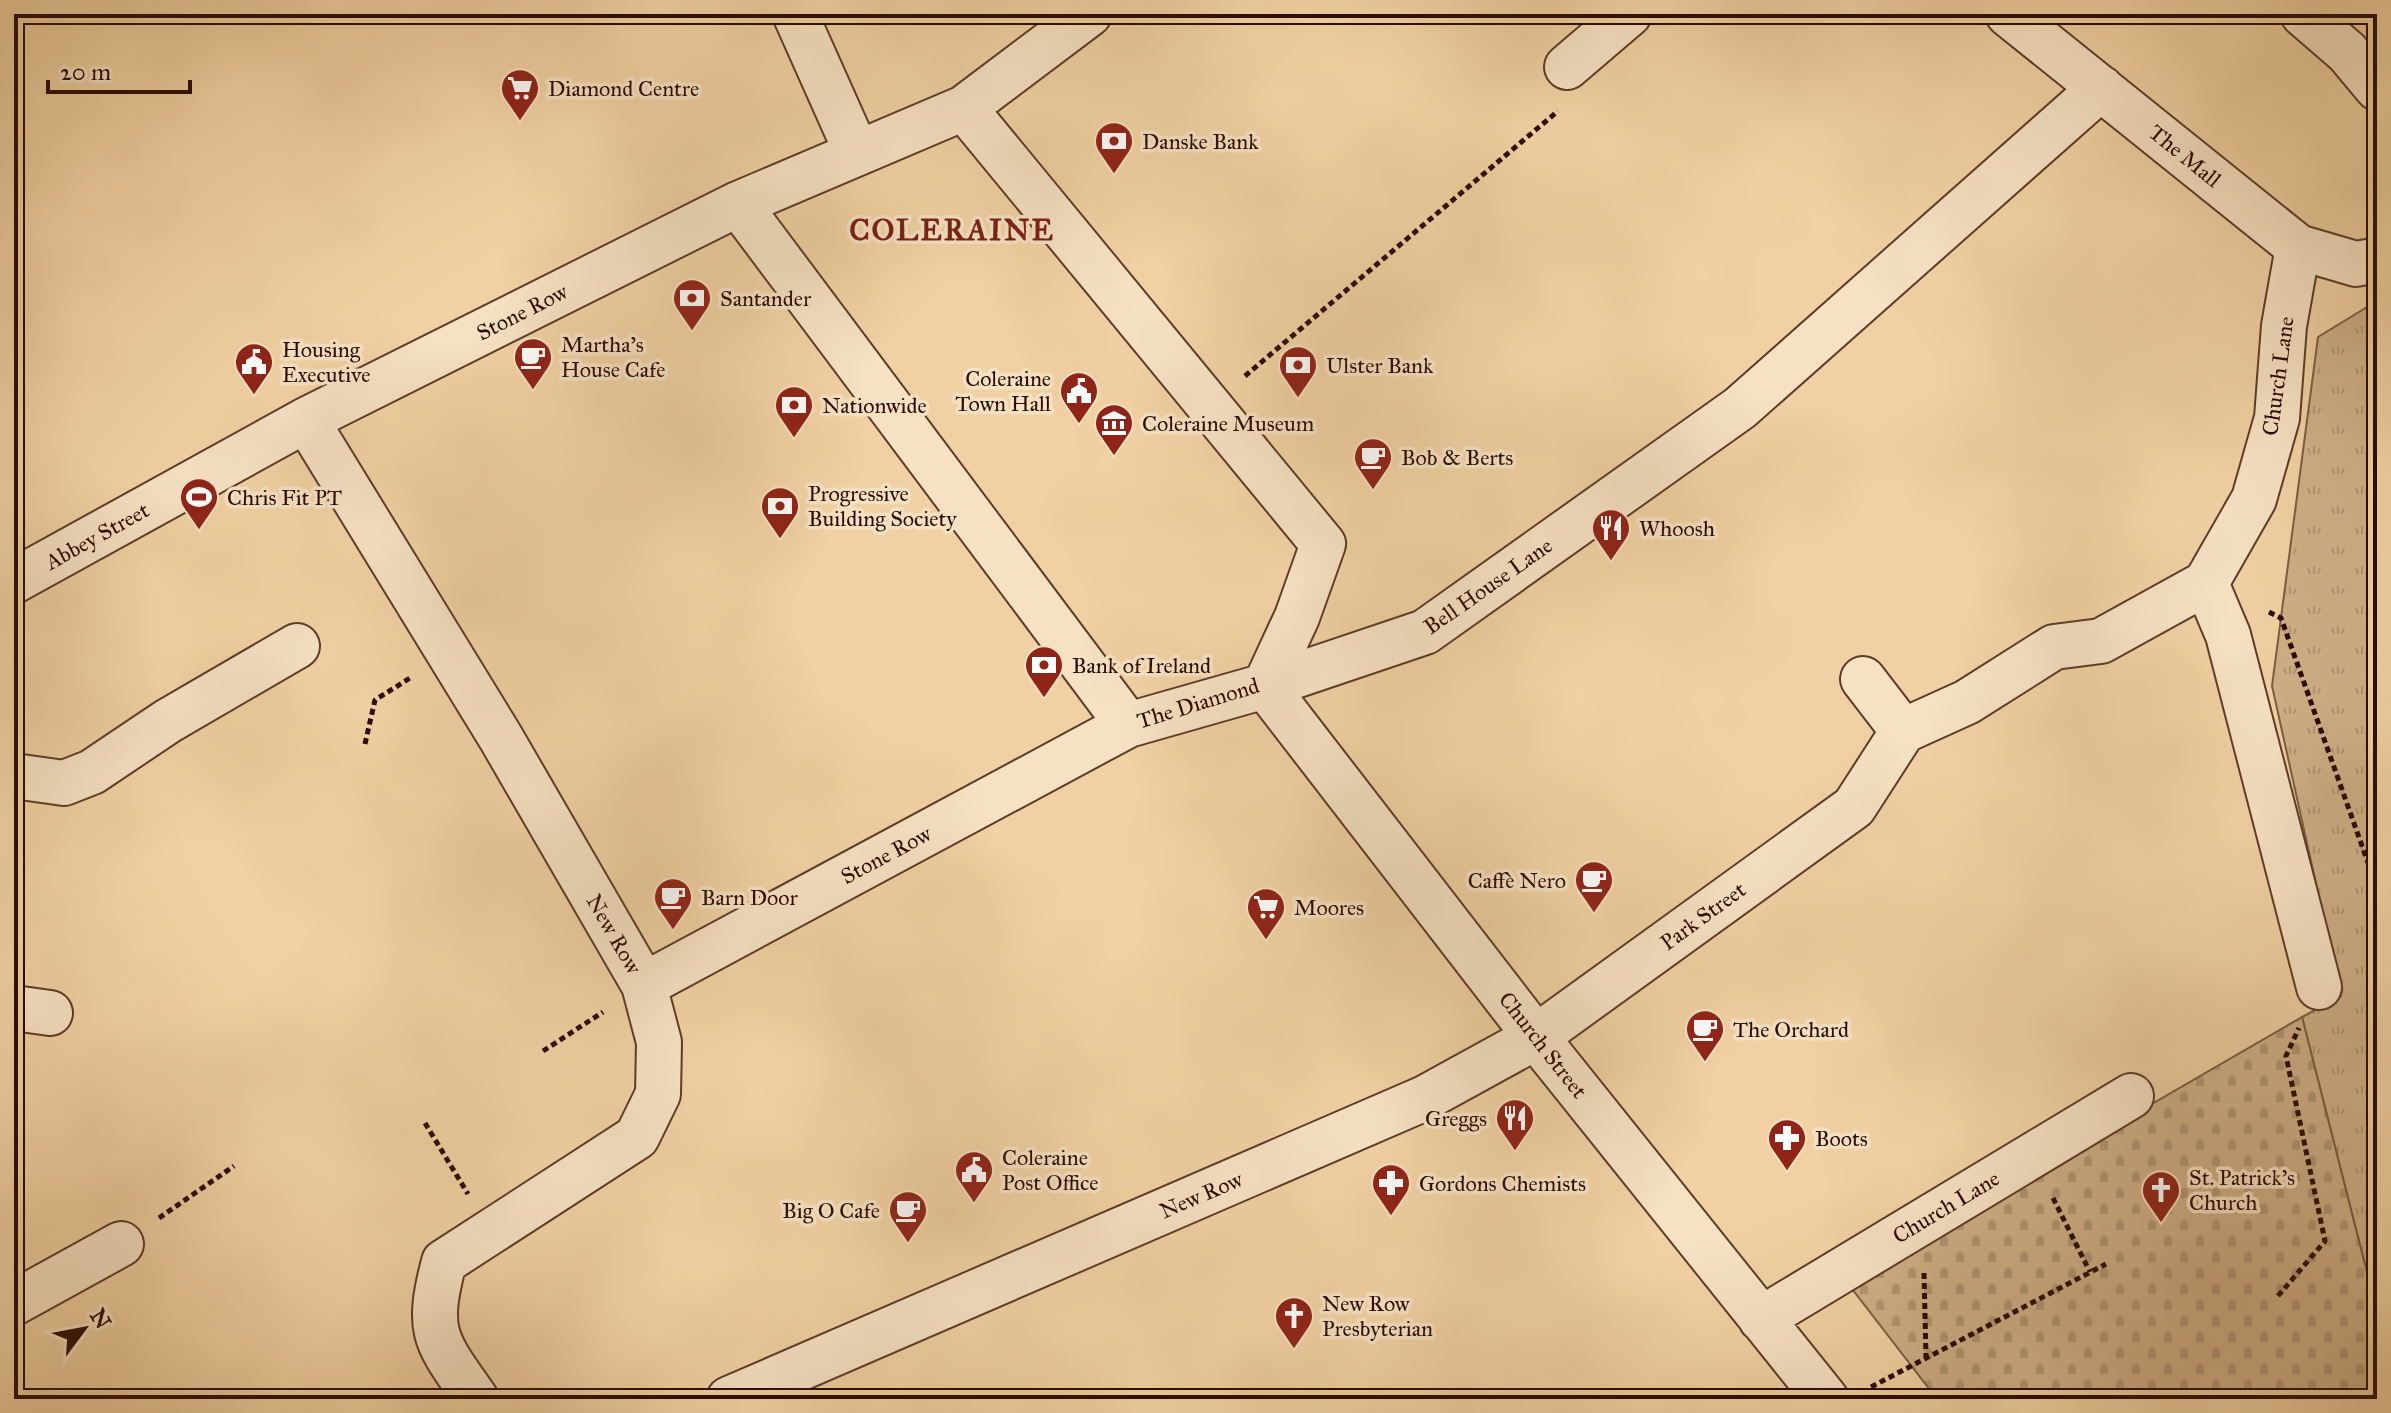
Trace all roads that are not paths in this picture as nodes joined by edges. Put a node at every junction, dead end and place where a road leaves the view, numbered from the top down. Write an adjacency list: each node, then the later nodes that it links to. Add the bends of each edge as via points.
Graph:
1 (795, 14): 10 (street)
2 (1089, 14): 9 (street)
3 (1629, 14): 6 (street)
4 (2008, 14): 7 (street, The Mall)
5 (2303, 14): 8 (street, via 2347,52)
6 (1567, 67)
7 (2101, 88): 12 (street, The Mall); 19 (street, Bell House Lane, via 1740,408 1425,632)
8 (2377, 88)
9 (964, 108): 10 (street); 19 (street, The Diamond, via 1323,544)
10 (857, 153): 11 (street)
11 (738, 204): 14 (street, Stone Row); 20 (street, The Diamond)
12 (2298, 247): 13 (street, The Mall, via 2356,264); 16 (street, Church Lane, via 2284,326 2277,418 2254,499)
13 (2377, 260)
14 (306, 420): 15 (street, Abbey Street); 23 (street, New Row)
15 (14, 581)
16 (2206, 583): 21 (street, via 2101,641 2054,647 1967,702); 24 (street, via 2228,635)
17 (297, 646): 22 (street, via 92,772 64,783)
18 (1863, 679): 21 (street)
19 (1265, 686): 20 (street, The Diamond); 25 (street, Church Street)
20 (1128, 725): 23 (street, Stone Row)
21 (1903, 731): 25 (street, Park Street, via 1854,807)
22 (14, 776)
23 (644, 985): 31 (street, New Row, via 659,1042 658,1094 637,1137 444,1262 432,1306 440,1347)
24 (2319, 987)
25 (1536, 1037): 29 (street, Church Street); 32 (street, New Row, via 1425,1098)
26 (2131, 1096): 29 (street, Church Lane)
27 (121, 1244): 28 (street)
28 (14, 1303)
29 (1761, 1319): 30 (street, Church Street)
30 (1844, 1396)
31 (476, 1399)
32 (729, 1399)

